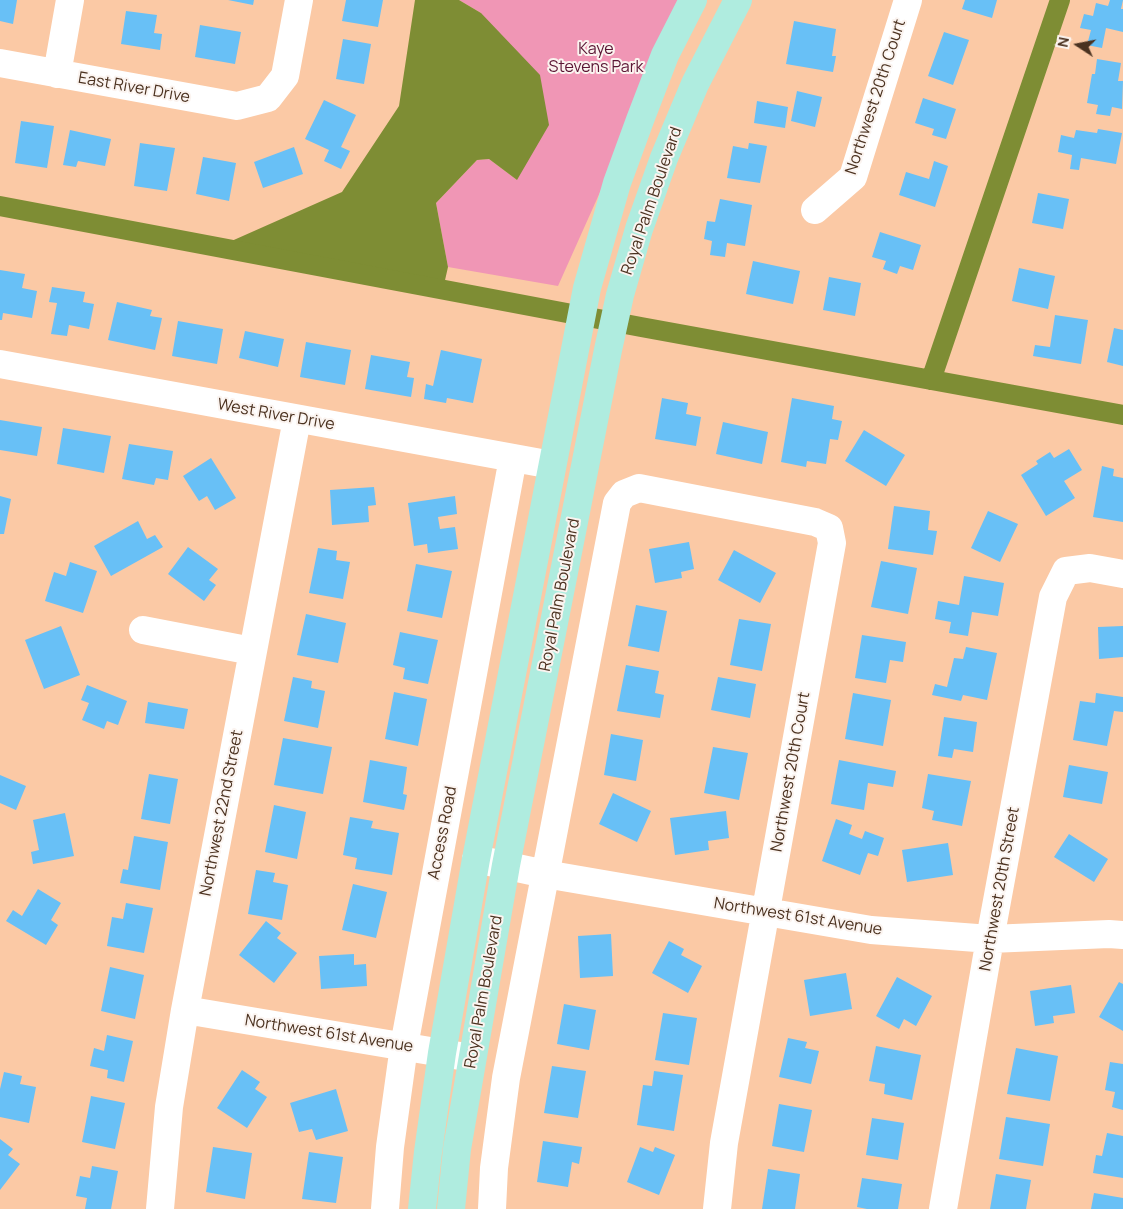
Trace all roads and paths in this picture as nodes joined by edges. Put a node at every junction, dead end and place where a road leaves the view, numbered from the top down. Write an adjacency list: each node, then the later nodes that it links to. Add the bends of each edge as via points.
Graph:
1 (70, 0): 7 (street)
2 (299, 0): 7 (street, East River Drive, via 284,76 268,98 237,106)
3 (693, 0): 12 (main road, Royal Palm Boulevard, via 665,55 617,183 587,288)
4 (738, 0): 17 (main road, Royal Palm Boulevard, via 695,84 664,158 620,294)
5 (908, 0): 8 (street, Northwest 20th Court, via 853,177)
6 (0, 63): 7 (street, East River Drive)
7 (57, 74)
8 (815, 210)
9 (0, 364): 10 (street, West River Drive)
10 (297, 419): 11 (street, West River Drive); 15 (street, Northwest 22nd Street)
11 (513, 458): 12 (street, West River Drive); 23 (street, Access Road)
12 (552, 465): 16 (main road, Royal Palm Boulevard)
13 (1123, 574): 21 (street, Northwest 20th Street, via 1090,568 1066,571 1053,597)
14 (143, 630): 15 (street)
15 (252, 651): 22 (street, Northwest 22nd Street)
16 (476, 859): 17 (street, Northwest 61st Avenue); 24 (main road, Royal Palm Boulevard)
17 (506, 865): 18 (street, Northwest 61st Avenue); 25 (main road, Royal Palm Boulevard)
18 (545, 874): 19 (street, Northwest 61st Avenue); 19 (street, Northwest 20th Court, via 617,503 624,494 639,488 815,522 829,528 832,543); 30 (street, via 506,1078)
19 (766, 912): 21 (street, Northwest 61st Avenue, via 870,930); 31 (street, Northwest 20th Court, via 724,1143)
20 (1123, 935): 21 (street, Northwest 61st Avenue)
21 (990, 939): 32 (street, Northwest 20th Street)
22 (185, 1010): 23 (street, Northwest 61st Avenue); 26 (street, Northwest 22nd Street, via 170,1107)
23 (404, 1046): 24 (street, Northwest 61st Avenue); 27 (street, Access Road)
24 (442, 1053): 25 (street, Northwest 61st Avenue); 28 (main road, Royal Palm Boulevard)
25 (472, 1058): 29 (main road, Royal Palm Boulevard)
26 (160, 1209)
27 (385, 1209)
28 (422, 1209)
29 (451, 1209)
30 (492, 1209)
31 (717, 1209)
32 (943, 1209)

